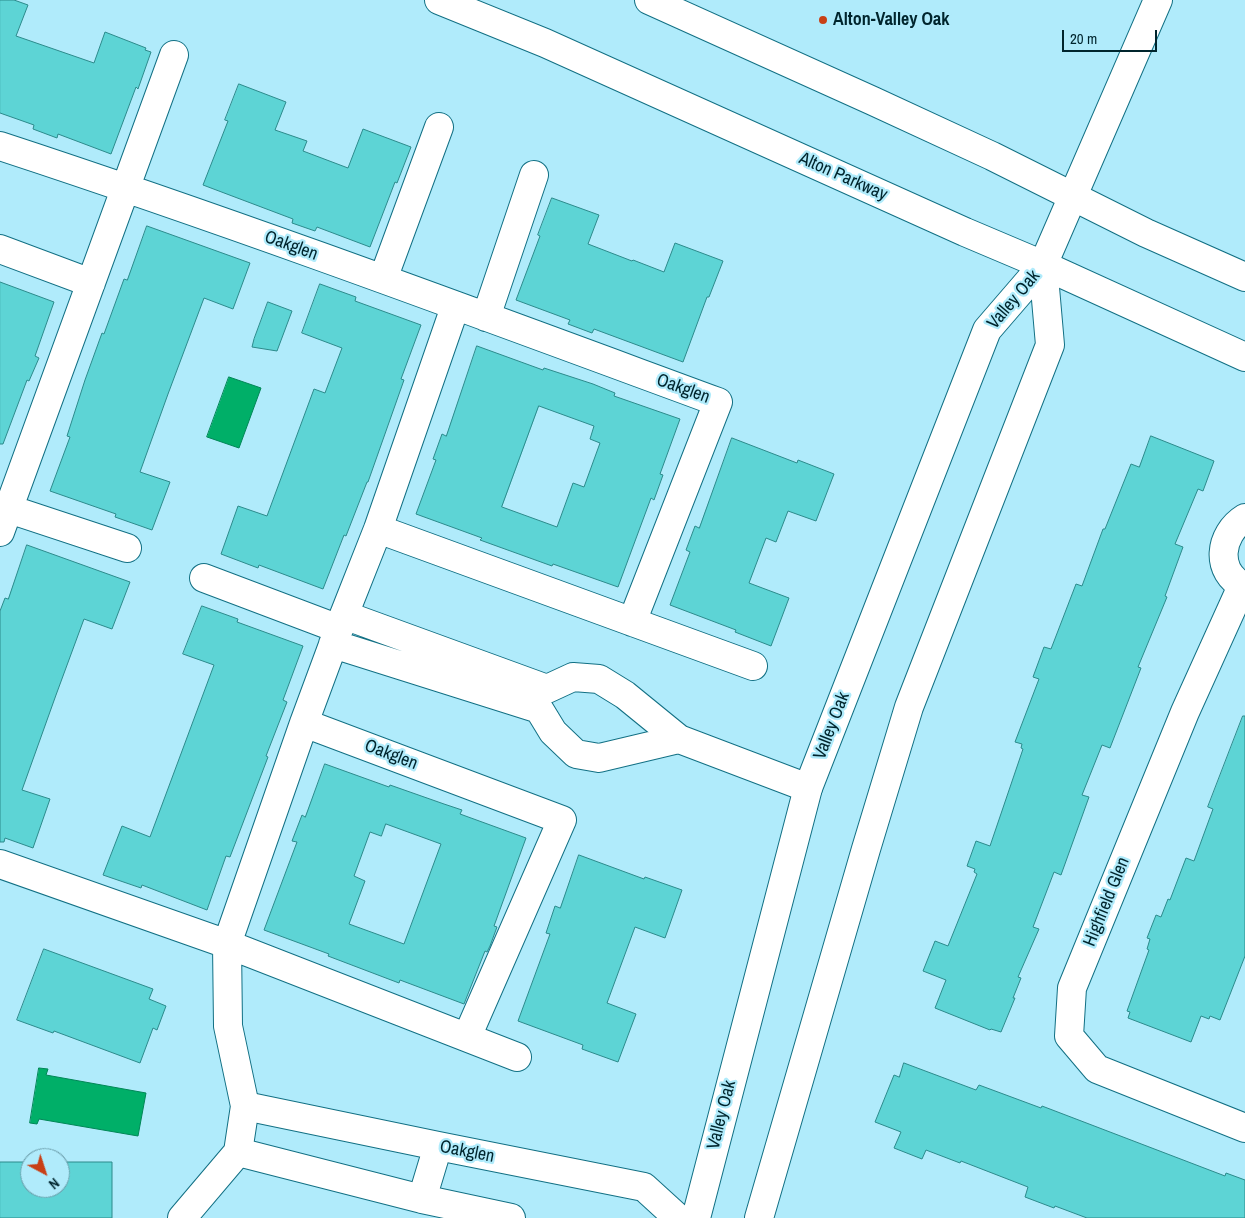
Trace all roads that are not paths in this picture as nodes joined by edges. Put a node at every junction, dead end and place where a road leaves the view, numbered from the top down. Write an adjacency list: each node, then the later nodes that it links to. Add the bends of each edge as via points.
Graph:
1 (439, 0): 11 (street, Alton Parkway, via 545,43)
2 (649, 0): 9 (street)
3 (1158, 0): 9 (street, Valley Oak)
4 (174, 54): 8 (street)
5 (439, 126): 13 (street)
6 (0, 146): 8 (street, Oakglen)
7 (534, 175): 16 (street)
8 (126, 187): 13 (street, Oakglen); 14 (street)
9 (1074, 196): 11 (street, Valley Oak); 12 (street, via 1146,233)
10 (0, 249): 14 (street)
11 (1044, 265): 17 (street, Alton Parkway); 30 (street, Valley Oak, via 987,330); 44 (street, Valley Oak, via 1050,345 909,707)
12 (1245, 277)
13 (384, 279): 15 (street, Oakglen)
14 (91, 283): 18 (street)
15 (455, 306): 16 (street, Oakglen); 20 (street)
16 (486, 316): 24 (street, Oakglen, via 718,402)
17 (1245, 357)
18 (3, 516): 21 (street)
19 (1245, 518): 23 (street, via 1229,532 1224,544 1226,568)
20 (378, 529): 24 (street); 25 (street)
21 (127, 548)
22 (204, 578): 25 (street)
23 (1244, 586): 36 (street, Highfield Glen, via 1185,712 1072,988 1069,1036 1097,1069)
24 (632, 622): 26 (street)
25 (339, 629): 27 (street); 28 (street)
26 (753, 666)
27 (543, 699): 29 (street, via 574,677 599,679 626,695); 29 (street, via 553,732 576,754 599,758)
28 (304, 723): 32 (street); 33 (street, Oakglen, via 562,820)
29 (679, 739): 30 (street)
30 (808, 788): 43 (street, Valley Oak)
31 (0, 864): 32 (street)
32 (226, 944): 33 (street); 35 (street, via 228,1026)
33 (467, 1037): 34 (street)
34 (517, 1057)
35 (245, 1106): 37 (street, Oakglen); 38 (street)
36 (1245, 1128)
37 (438, 1146): 39 (street); 42 (street, Oakglen, via 644,1187)
38 (238, 1152): 39 (street); 40 (street)
39 (422, 1199): 41 (street)
40 (182, 1218)
41 (510, 1218)
42 (678, 1218)
43 (696, 1218)
44 (759, 1218)

